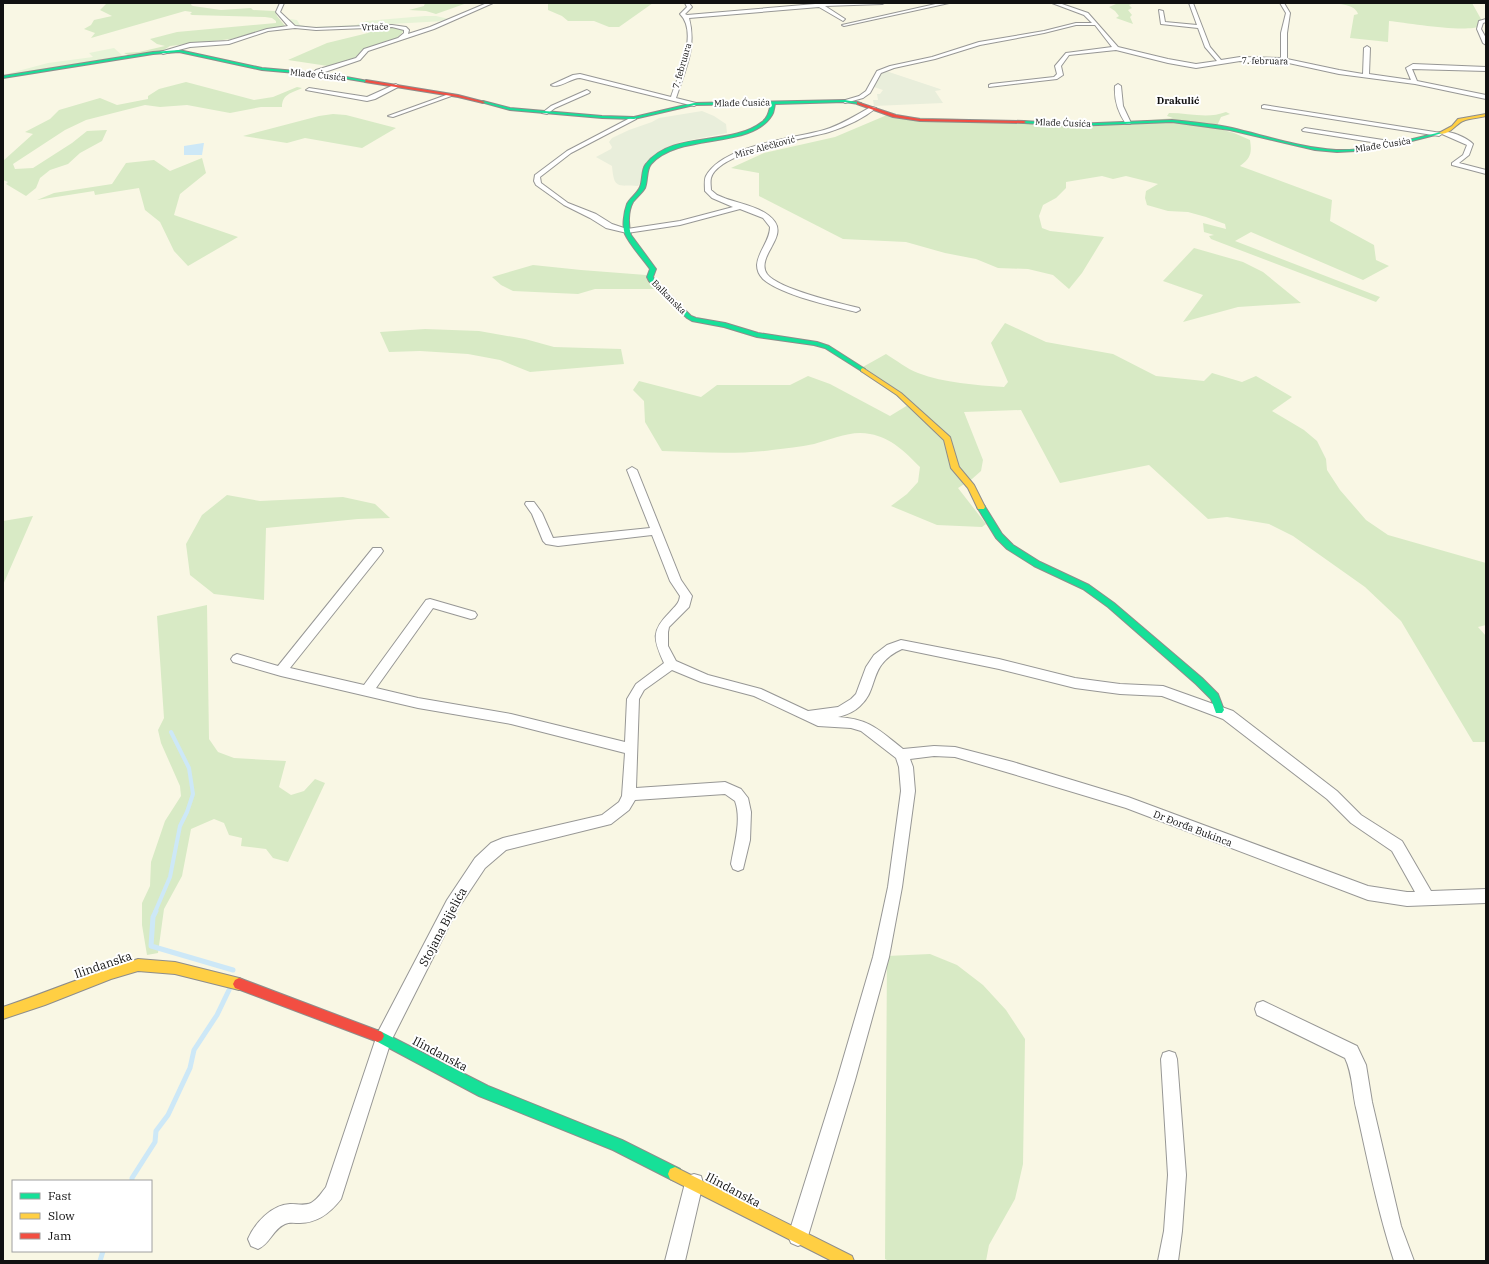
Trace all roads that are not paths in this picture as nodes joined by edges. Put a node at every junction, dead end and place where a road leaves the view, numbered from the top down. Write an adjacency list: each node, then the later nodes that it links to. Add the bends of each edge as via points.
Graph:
1 (282, 3): 15 (street, via 278,12)
2 (491, 3): 19 (street)
3 (687, 3): 12 (street, 7. februara, via 690,7 682,14)
4 (882, 3): 9 (street)
5 (947, 3): 9 (street, via 844,23)
6 (1054, 3): 10 (street)
7 (1191, 3): 16 (street)
8 (1282, 3): 24 (street, via 1288,13 1284,33)
9 (820, 5): 12 (street)
10 (1069, 5): 14 (street, via 1086,14)
11 (1161, 11): 16 (street, via 1163,24)
12 (686, 17): 39 (street, 7. februara, via 690,31 690,46)
13 (1486, 20): 17 (street, via 1481,22)
14 (1096, 24): 21 (street, via 1109,43); 40 (street, via 1076,24 979,44 892,67 879,72 868,92)
15 (295, 27): 19 (street, Vrtače, via 316,29 396,26 407,30); 23 (street, via 267,30 229,42 190,45)
16 (1201, 27): 25 (street, via 1208,48)
17 (1478, 29): 18 (street); 20 (street)
18 (1486, 30)
19 (402, 38): 27 (street, Vrtače, via 366,50 358,59)
20 (1486, 43)
21 (1116, 48): 25 (street, 7. februara, via 1184,64 1208,65); 33 (street, 7. februara, via 1065,56 1058,66 1060,75 1056,78)
22 (1367, 48): 28 (street)
23 (163, 52): 27 (street, Mlađe Ćusića, via 192,53 262,69); 29 (street, Mlađe Ćusića)
24 (1284, 60): 25 (street, 7. februara, via 1240,59); 28 (street, 7. februara)
25 (1220, 62)
26 (1486, 68): 30 (street, via 1414,66 1409,68)
27 (316, 73): 32 (street, Mlađe Ćusića)
28 (1366, 75): 30 (street, 7. februara)
29 (3, 77)
30 (1415, 82): 38 (street, 7. februara)
31 (554, 85): 39 (street, via 580,76)
32 (396, 86): 35 (street, via 369,99); 37 (street, Mlađe Ćusića)
33 (991, 86)
34 (1118, 86): 49 (street, via 1121,112)
35 (309, 90)
36 (588, 92): 45 (street)
37 (451, 95): 45 (street, Mlađe Ćusića, via 500,108); 47 (street)
38 (1486, 97)
39 (672, 99): 42 (street, 7. februara)
40 (851, 100): 41 (street, Mlađe Ćusića); 44 (street, Mlađe Ćusića)
41 (773, 103): 42 (street, Mlađe Ćusića); 55 (street, via 768,120 752,130 686,143 660,154 650,162 642,188 627,211)
42 (694, 104): 48 (street, Mlađe Ćusića)
43 (1264, 106): 51 (street)
44 (873, 108): 49 (street, Mlađe Ćusića, via 895,116 920,120 1073,125); 54 (street, Mire Alečković, via 833,129 747,151 718,164 712,170 706,184 708,191 718,199)
45 (545, 113): 48 (street, Mlađe Ćusića)
46 (1486, 115): 51 (street, Mlađe Ćusića, via 1465,118)
47 (391, 116)
48 (634, 118): 55 (street, Mlađe Ćusića, via 569,152 536,178 538,184 546,191 566,204 609,226)
49 (1128, 122): 52 (street, Mlađe Ćusića, via 1158,121 1230,129 1315,149 1337,151)
50 (1305, 130): 52 (street)
51 (1441, 133): 52 (street, Mlađe Ćusića); 53 (street, via 1470,144 1465,157 1454,164)
52 (1396, 144)
53 (1486, 172)
54 (739, 207): 55 (street, via 680,223); 56 (street, Mire Alečković, via 761,215 774,227 774,235 761,262 766,278 798,292)
55 (626, 231): 66 (street, Balkanska, via 653,269 651,280 694,320 725,325 757,335 815,343 849,360 899,394 941,432 946,439 955,468 971,487 999,536 1010,547 1038,564 1086,587 1111,606 1199,681 1214,697)
56 (856, 310)
57 (632, 470): 59 (street)
58 (530, 504): 59 (street, via 550,541)
59 (656, 531): 63 (street, via 686,600 664,625 662,632 662,646)
60 (377, 551): 64 (street)
61 (471, 615): 65 (street, via 430,603)
62 (237, 659): 64 (street)
63 (671, 664): 67 (street, via 705,679 757,692); 68 (street, Stojana Bijelića, via 640,687 633,699)
64 (281, 671): 65 (street)
65 (367, 691): 68 (street, via 418,703 511,719)
66 (1219, 710): 67 (street, via 1164,691 1075,683 901,644 889,650 874,665 860,698 854,704 828,714); 73 (street, via 1228,714 1332,795 1356,819 1397,846)
67 (804, 714): 69 (street, via 818,721 851,723 865,727)
68 (632, 749): 70 (street, Stojana Bijelića)
69 (901, 755): 73 (street, Dr Đorđa Bukinca, via 950,752 1013,768 1128,803 1368,893 1407,899); 79 (street, via 906,767 908,791 895,888 881,957)
70 (629, 794): 71 (street, via 725,788 736,792 744,806); 76 (street, Stojana Bijelića, via 624,806 606,820 512,841 496,848 480,862 452,905)
71 (738, 864)
72 (1486, 896): 73 (street, Dr Đorđa Bukinca)
73 (1427, 898)
74 (1263, 1009): 84 (street, via 1351,1052 1357,1065 1392,1226)
75 (3, 1013): 76 (street, Ilindanska, via 111,972 138,965 161,966 240,984)
76 (384, 1038): 78 (street, Ilindanska, via 484,1091 616,1145); 80 (street, Stojana Bijelića, via 334,1192 317,1211 285,1214 277,1218)
77 (1168, 1059): 83 (street, via 1177,1175)
78 (694, 1182): 79 (street, Ilindanska); 81 (street)
79 (798, 1236): 82 (street, Ilindanska)
80 (258, 1239)
81 (675, 1261)
82 (847, 1261)
83 (1168, 1261)
84 (1404, 1261)

